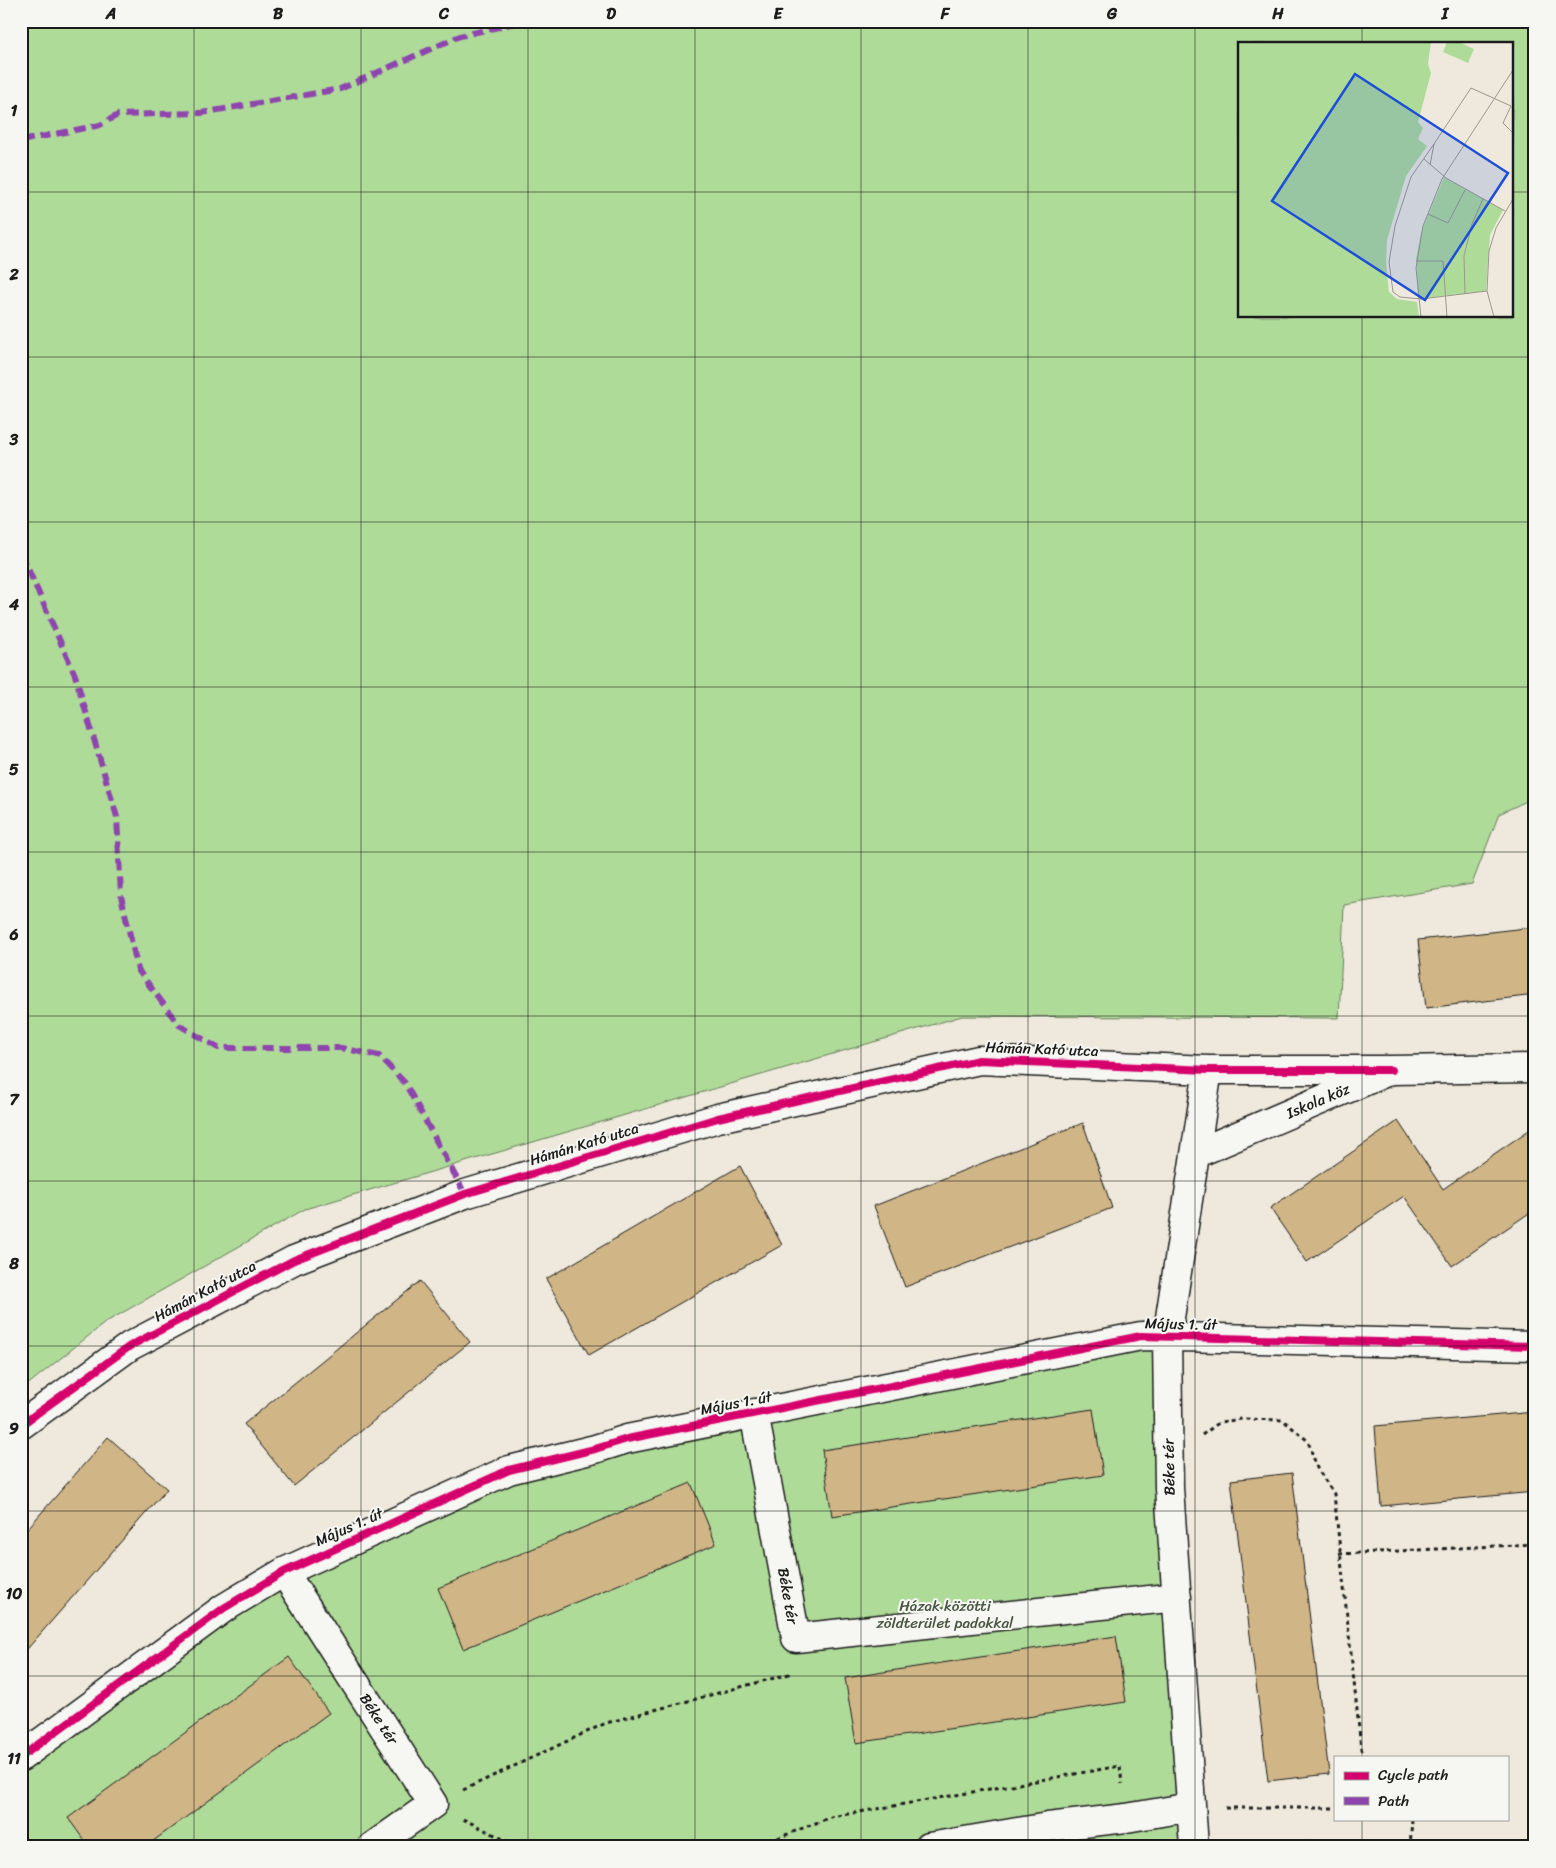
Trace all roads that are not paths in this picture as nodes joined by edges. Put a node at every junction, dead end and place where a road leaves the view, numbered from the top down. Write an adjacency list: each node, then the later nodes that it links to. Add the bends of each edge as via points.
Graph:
1 (1535, 1068): 3 (street, Iskola köz)
2 (1208, 1070): 3 (street, Hámán Kató utca); 4 (street); 8 (street, Hámán Kató utca, via 979,1060 718,1118 465,1194 294,1260 130,1346)
3 (1391, 1070): 4 (street, Iskola köz)
4 (1195, 1154): 5 (street)
5 (1167, 1337): 6 (street, Május 1. út); 7 (street, Május 1. út, via 1141,1336); 10 (street, Béke tér, via 1169,1488)
6 (1535, 1346)
7 (754, 1413): 9 (street, Május 1. út, via 627,1439 509,1470); 10 (street, Béke tér, via 796,1638)
8 (21, 1425)
9 (284, 1572): 11 (street, Május 1. út, via 224,1608); 13 (street, Béke tér, via 433,1804)
10 (1177, 1597): 12 (street, Béke tér)
11 (21, 1757)
12 (1191, 1807): 14 (street); 15 (street, Béke tér)
13 (372, 1847)
14 (930, 1847)
15 (1194, 1847)

